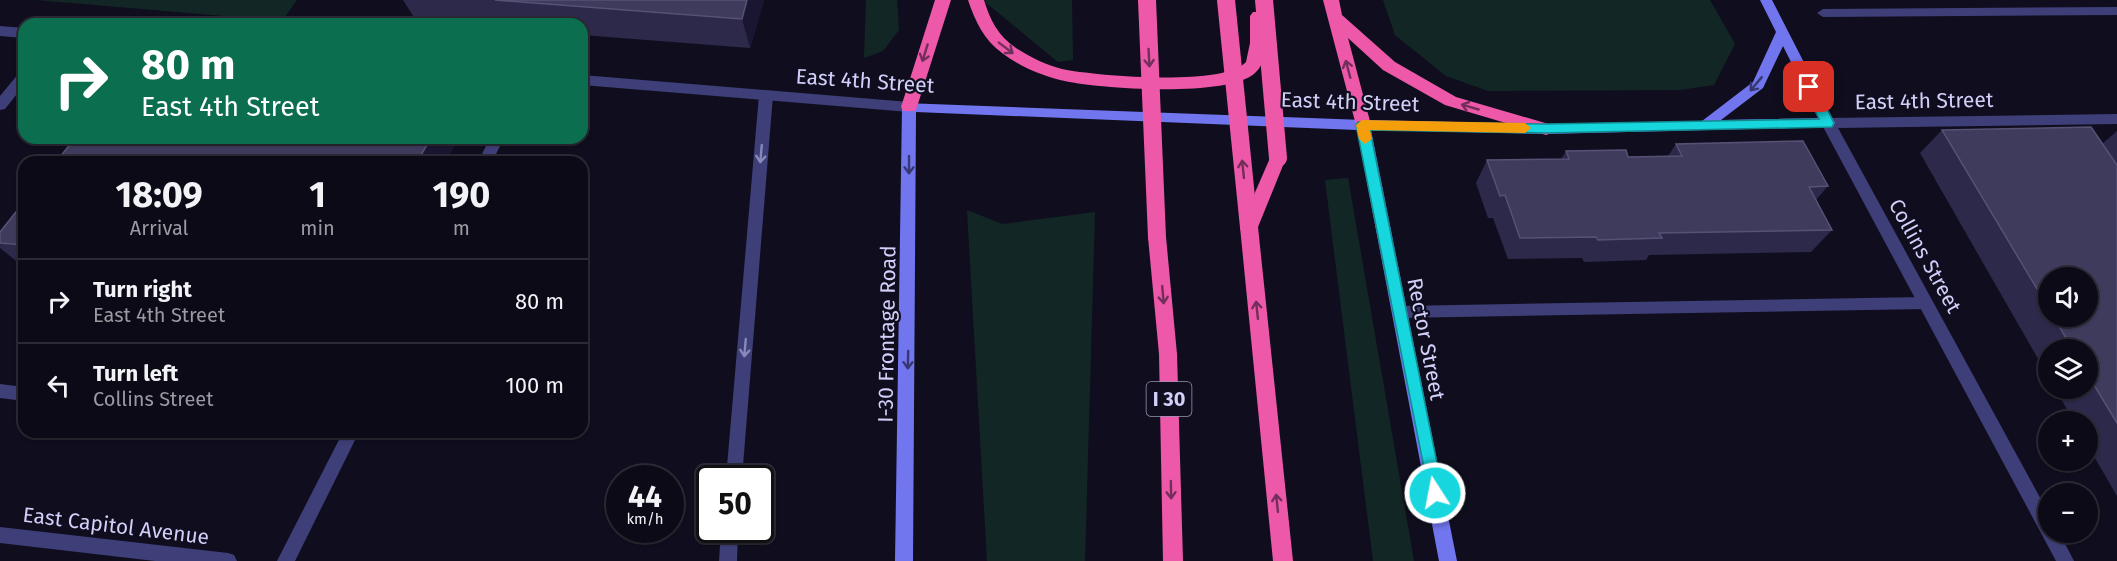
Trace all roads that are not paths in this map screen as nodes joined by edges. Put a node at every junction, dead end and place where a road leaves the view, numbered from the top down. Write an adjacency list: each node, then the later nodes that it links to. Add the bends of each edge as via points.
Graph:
1 (943, 0): 18 (highway, one-way to 18)
2 (975, 0): 5 (highway, one-way to 5, via 984,27 1002,46 1062,75 1107,81 1173,82 1223,80 1241,76 1251,68 1258,46)
3 (1147, 0): 39 (highway, I 30, one-way to 39, bridge, via 1157,237 1168,354)
4 (1226, 0): 24 (highway, one-way to 4, bridge)
5 (1258, 0)
6 (1264, 0): 24 (highway, bridge, via 1278,158)
7 (1766, 0): 13 (main road, Collins Street)
8 (1333, 8): 21 (highway, one-way to 8); 23 (highway, one-way to 8, via 1451,101 1389,66)
9 (2117, 10): 10 (street)
10 (1823, 13)
11 (0, 31): 12 (street)
12 (18, 32)
13 (1782, 33): 20 (main road, Collins Street); 22 (main road, one-way to 22, via 1758,86)
14 (588, 80): 16 (street, East 4th Street)
15 (18, 83): 17 (street)
16 (765, 95): 18 (street, East 4th Street); 30 (street, one-way to 30)
17 (0, 105)
18 (909, 107): 21 (main road, East 4th Street); 38 (main road, I-30 Frontage Road, one-way to 38)
19 (2117, 119): 20 (street, East 4th Street)
20 (1828, 123): 22 (main road, East 4th Street); 25 (street, Collins Street)
21 (1362, 125): 23 (main road, East 4th Street); 26 (main road, Rector Street)
22 (1704, 126): 23 (main road, East 4th Street)
23 (1546, 129)
24 (1249, 227): 40 (highway, one-way to 24)
25 (1925, 303): 26 (street); 31 (street, Collins Street)
26 (1400, 312): 41 (main road, Rector Street)
27 (0, 391): 28 (street)
28 (18, 393)
29 (348, 438): 36 (street)
30 (736, 465)
31 (2038, 510)
32 (0, 535): 35 (street, East Capitol Avenue)
33 (729, 543): 37 (street)
34 (2056, 543): 42 (street, Collins Street)
35 (228, 561)
36 (286, 561)
37 (728, 561)
38 (904, 561)
39 (1173, 561)
40 (1283, 561)
41 (1448, 561)
42 (2066, 561)

